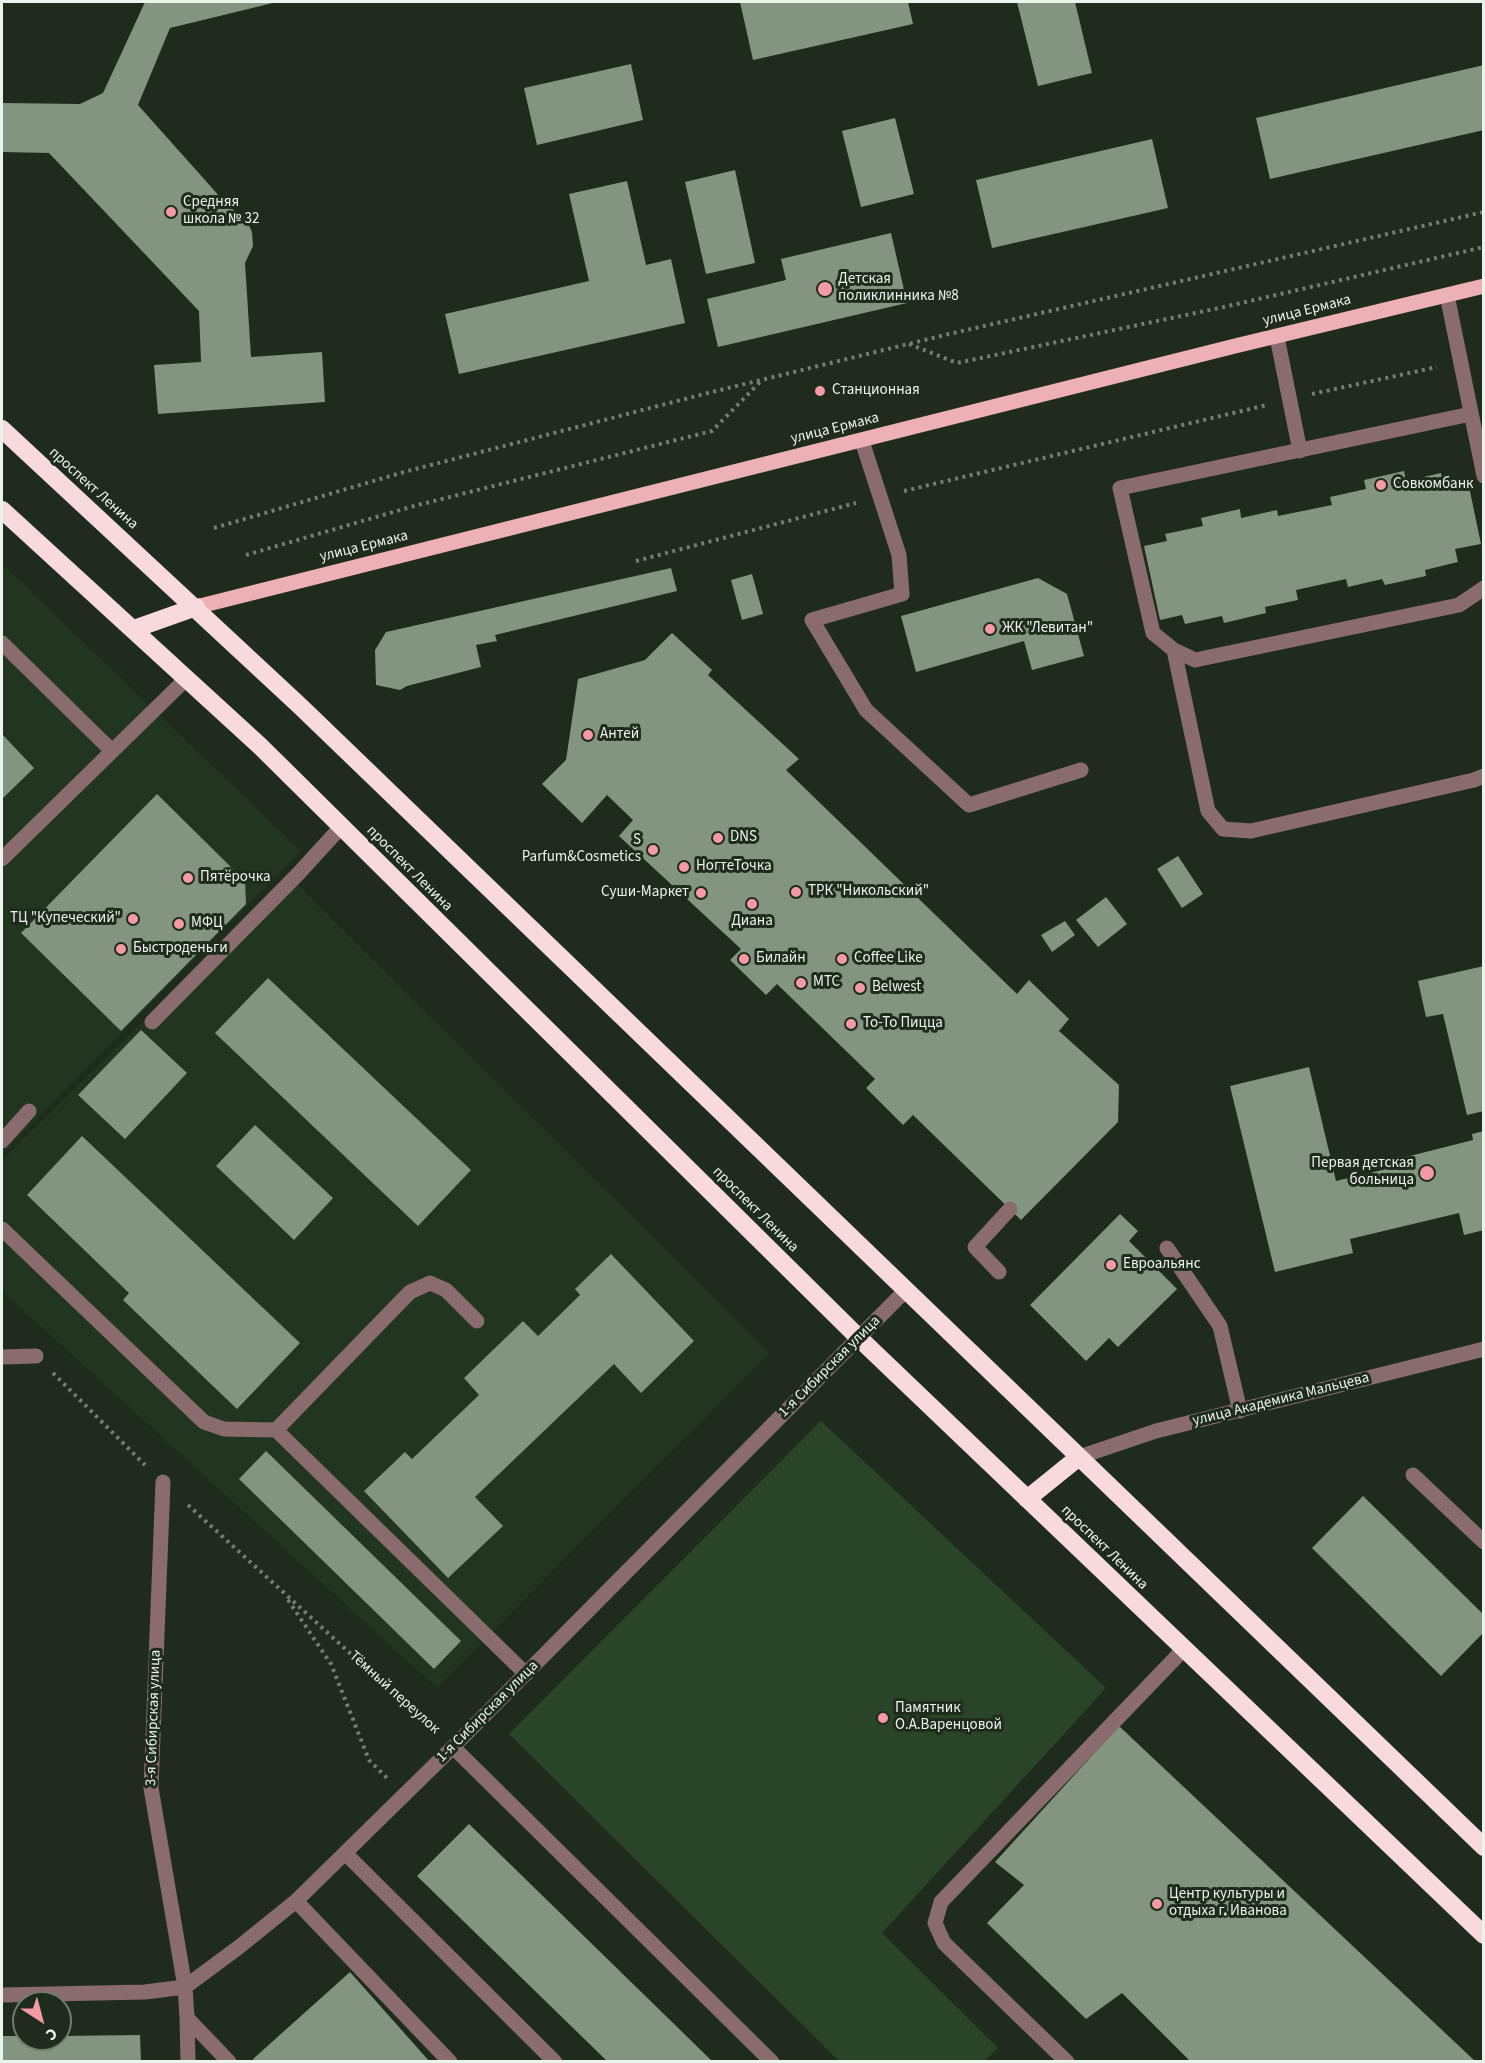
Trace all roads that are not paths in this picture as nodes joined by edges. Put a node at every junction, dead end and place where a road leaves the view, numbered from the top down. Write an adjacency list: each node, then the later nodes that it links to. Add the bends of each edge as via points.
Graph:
1 (1484, 286): 2 (main road, улица Ермака)
2 (1447, 295): 3 (main road, улица Ермака); 4 (street)
3 (1277, 337): 6 (main road, улица Ермака); 7 (street)
4 (1471, 414): 7 (street); 8 (street)
5 (2, 429): 11 (highway, проспект Ленина)
6 (862, 441): 11 (main road, улица Ермака); 17 (street, via 899,555 902,594 812,620 866,710 969,805)
7 (1300, 451): 14 (street, via 1120,488 1153,633)
8 (1484, 476)
9 (2, 510): 12 (highway, проспект Ленина)
10 (1484, 588): 14 (street, via 1459,605 1195,660)
11 (196, 607): 12 (highway); 28 (highway, проспект Ленина)
12 (134, 629): 15 (highway, проспект Ленина)
13 (2, 643): 16 (street)
14 (1174, 650): 18 (street, via 1208,811 1223,829 1251,831)
15 (186, 679): 16 (street); 19 (highway, проспект Ленина, via 261,746)
16 (112, 751): 20 (street)
17 (1081, 770)
18 (1484, 776)
19 (341, 827): 21 (street); 30 (highway, проспект Ленина)
20 (2, 859)
21 (152, 1022)
22 (29, 1111): 23 (street)
23 (2, 1141)
24 (1010, 1209): 27 (street, via 975,1247)
25 (2, 1229): 35 (street, via 204,1422 224,1429)
26 (1167, 1248): 34 (street, via 1220,1326)
27 (999, 1272)
28 (906, 1291): 30 (street, 1-я Сибирская улица); 36 (highway, проспект Ленина)
29 (477, 1321): 35 (street, via 446,1290 430,1283 410,1292)
30 (859, 1338): 39 (highway, проспект Ленина); 42 (street, 1-я Сибирская улица)
31 (1484, 1349): 34 (street, улица Академика Мальцева)
32 (36, 1356): 33 (street)
33 (2, 1357)
34 (1240, 1411): 36 (street, улица Академика Мальцева, via 1156,1431)
35 (276, 1430): 42 (street)
36 (1079, 1456): 39 (highway); 44 (highway, проспект Ленина)
37 (1413, 1474): 40 (street)
38 (163, 1482): 48 (street, 3-я Сибирская улица, via 151,1788)
39 (1027, 1499): 41 (highway, проспект Ленина)
40 (1484, 1542)
41 (1183, 1650): 47 (highway, проспект Ленина); 56 (street, via 941,1902 935,1923 944,1943)
42 (526, 1674): 43 (street, 1-я Сибирская улица)
43 (453, 1747): 45 (street, 1-я Сибирская улица); 55 (street, Тёмный переулок)
44 (1484, 1847)
45 (345, 1853): 46 (street, 1-я Сибирская улица); 54 (street)
46 (296, 1901): 48 (street, 1-я Сибирская улица); 53 (street)
47 (1484, 1935)
48 (185, 1987): 49 (street, via 145,1992); 50 (street, 3-я Сибирская улица)
49 (2, 1995)
50 (187, 2018): 51 (street, 3-я Сибирская улица); 52 (street)
51 (188, 2061)
52 (229, 2061)
53 (450, 2061)
54 (555, 2061)
55 (772, 2061)
56 (1067, 2061)

